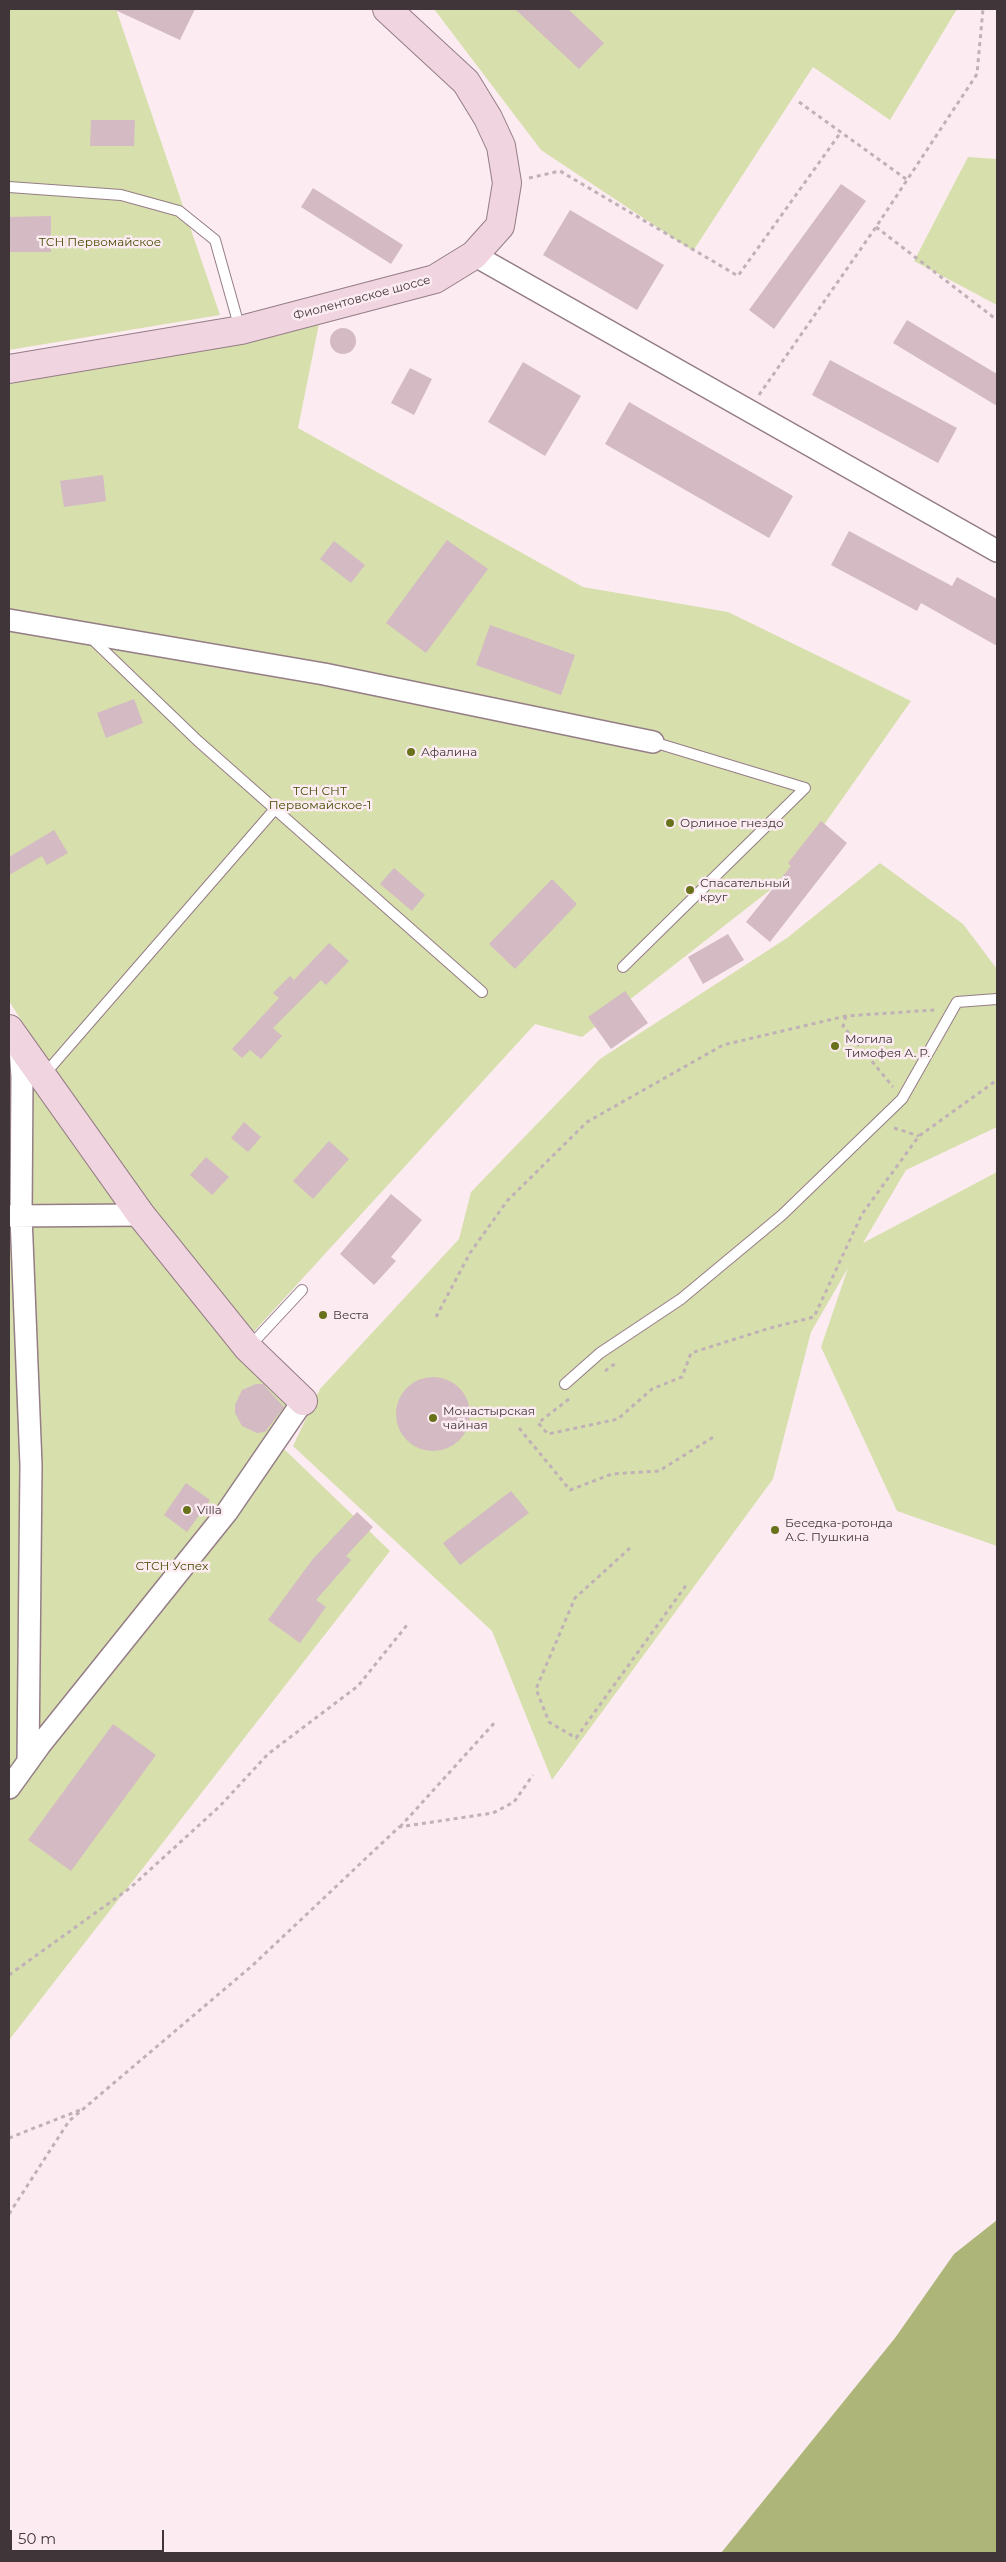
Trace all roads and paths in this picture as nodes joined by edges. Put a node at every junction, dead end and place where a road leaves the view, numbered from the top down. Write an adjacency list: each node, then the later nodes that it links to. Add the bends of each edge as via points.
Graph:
1 (387, 9): 6 (street, Фиолентовское шоссе, via 466,82 501,146)
2 (984, 9): 5 (path, via 977,74)
3 (799, 102): 4 (path)
4 (841, 132): 5 (path); 6 (path, via 738,276 560,171)
5 (906, 179): 8 (path)
6 (507, 183): 9 (street, Фиолентовское шоссе, via 500,226)
7 (9, 187): 11 (lane, via 120,195 180,211 215,240)
8 (876, 227): 10 (path); 13 (path)
9 (474, 254): 11 (street, Фиолентовское шоссе, via 435,279); 13 (street)
10 (997, 320)
11 (241, 330): 12 (street, Фиолентовское шоссе)
12 (9, 369)
13 (749, 410): 14 (street)
14 (997, 552)
15 (9, 620): 16 (street)
16 (85, 632): 17 (street, via 324,674); 18 (lane, via 198,741)
17 (654, 742): 19 (lane, via 805,788)
18 (275, 808): 20 (lane); 25 (lane)
19 (623, 966)
20 (482, 992)
21 (997, 999): 22 (lane, via 957,1002)
22 (955, 1009): 23 (path); 27 (lane)
23 (846, 1016): 27 (path, via 843,1026); 33 (path, via 723,1045 587,1122 507,1201 470,1253)
24 (14, 1038): 25 (street); 31 (street, via 22,1077)
25 (42, 1077): 30 (street)
26 (997, 1080): 29 (path)
27 (902, 1098): 37 (lane, via 775,1221 682,1299 600,1353)
28 (889, 1127): 29 (path)
29 (920, 1136): 38 (path, via 862,1214 814,1317 690,1353 682,1377 652,1388 618,1419 548,1434 538,1423)
30 (141, 1215): 31 (street); 34 (street)
31 (15, 1216): 46 (street, via 31,1465)
32 (302, 1290): 34 (lane)
33 (436, 1317)
34 (248, 1348): 39 (street)
35 (622, 1358): 36 (path)
36 (599, 1376)
37 (565, 1384)
38 (576, 1394)
39 (303, 1401): 46 (street, via 226,1512)
40 (518, 1428): 41 (path, via 570,1490 612,1474 659,1471)
41 (715, 1436)
42 (630, 1548): 43 (path, via 575,1598 536,1689 549,1722 576,1738)
43 (687, 1584)
44 (407, 1625): 50 (path, via 358,1686 268,1754 220,1806 130,1888)
45 (496, 1721): 49 (path)
46 (28, 1762): 48 (street)
47 (533, 1775): 49 (path, via 514,1802 493,1813)
48 (9, 1788)
49 (399, 1827): 51 (path, via 252,1965)
50 (9, 1975)
51 (83, 2109): 52 (path); 53 (path, via 69,2121)
52 (9, 2138)
53 (9, 2214)

